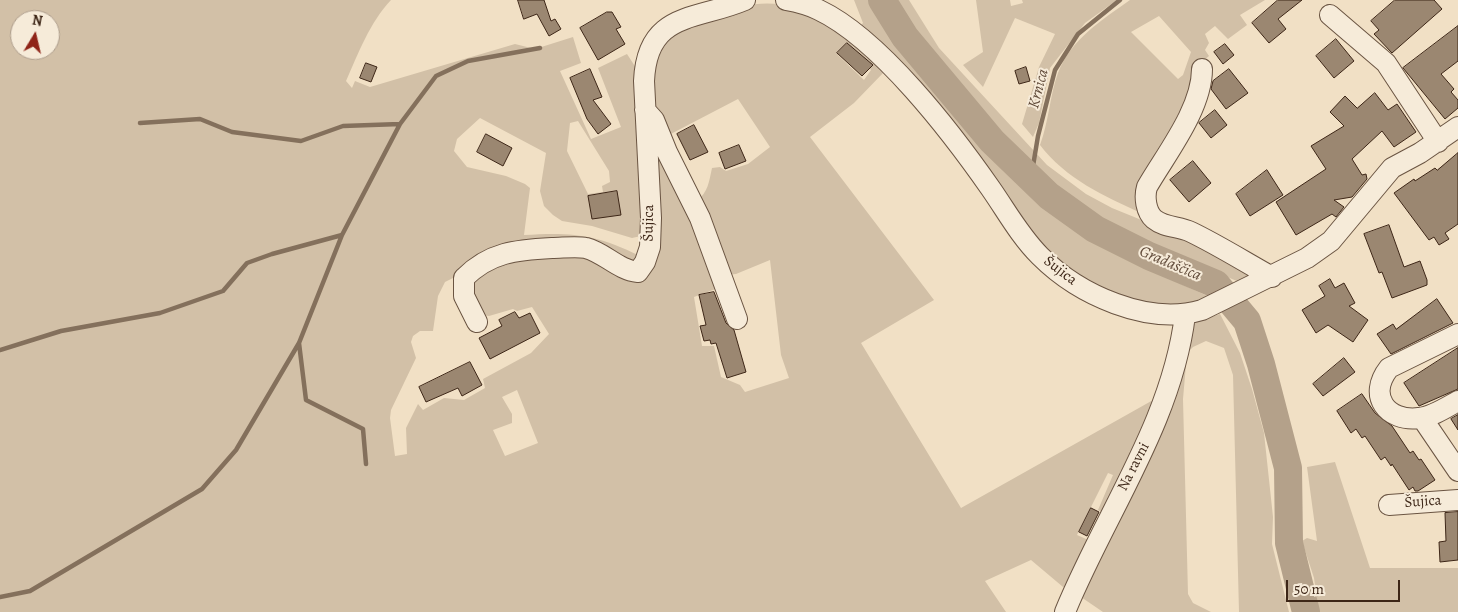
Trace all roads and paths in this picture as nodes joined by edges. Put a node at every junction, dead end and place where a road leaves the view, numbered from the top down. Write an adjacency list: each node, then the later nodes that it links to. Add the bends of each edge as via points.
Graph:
1 (745, 0): 5 (street, Šujica, via 687,18 661,32 650,47 644,67)
2 (786, 0): 9 (street, Šujica, via 818,9 859,35 893,69 963,151 1020,233 1074,284 1136,310)
3 (1330, 15): 7 (street, via 1386,63)
4 (1202, 69): 8 (street, via 1202,83 1192,108 1146,187 1147,206 1159,222 1189,231)
5 (645, 110): 10 (street, via 654,120 700,218); 11 (street, Šujica, via 652,218 650,247 638,272 627,271 586,248 502,254 477,265 464,278 464,296)
6 (1458, 127): 7 (street)
7 (1438, 142): 8 (street, via 1392,168 1331,241)
8 (1272, 277): 9 (street)
9 (1194, 313): 18 (street, Na ravni, via 1173,378 1148,438 1091,551)
10 (737, 319)
11 (477, 322)
12 (1458, 334): 14 (street, via 1389,368 1382,378 1378,390 1381,403 1405,419)
13 (1458, 401): 14 (street)
14 (1422, 418): 15 (street)
15 (1458, 471)
16 (1458, 500): 17 (street, Šujica)
17 (1389, 505)
18 (1065, 612)

